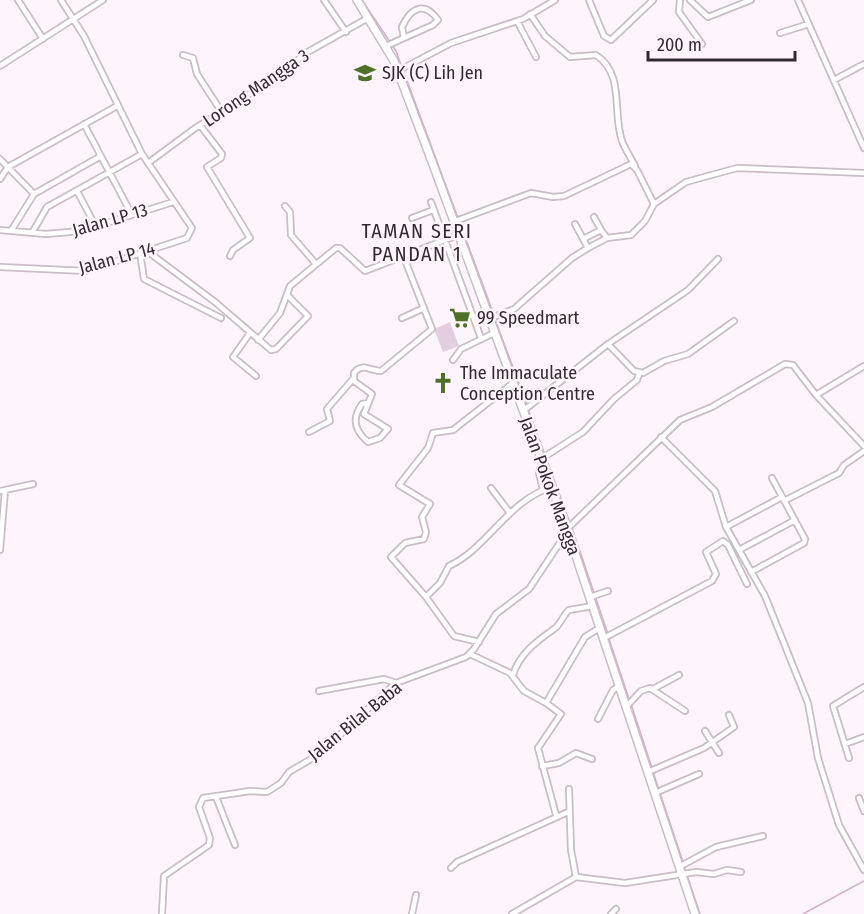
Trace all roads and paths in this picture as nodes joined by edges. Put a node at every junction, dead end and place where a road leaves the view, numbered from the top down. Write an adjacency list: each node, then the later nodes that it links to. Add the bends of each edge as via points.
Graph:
1 (18, 0): 21 (street)
2 (61, 0): 15 (street)
3 (103, 0): 15 (street)
4 (324, 0): 18 (street)
5 (357, 0): 14 (main road, Jalan Pokok Mangga)
6 (555, 0): 13 (street)
7 (589, 0): 8 (street, via 604,36 611,40)
8 (653, 0)
9 (680, 0): 23 (street, via 679,12)
10 (690, 0): 11 (street, via 708,17)
11 (751, 0)
12 (798, 0): 17 (street)
13 (530, 14): 16 (street); 39 (street, via 545,36 570,57 596,55 608,67 615,85 622,140)
14 (368, 18): 18 (street, Lorong Mangga 3); 22 (main road, Jalan Pokok Mangga)
15 (74, 19): 21 (street); 30 (street)
16 (517, 21): 25 (street); 28 (street, via 451,43)
17 (809, 24): 19 (street); 29 (street)
18 (346, 32): 31 (street, Lorong Mangga 3, via 306,53 278,76)
19 (780, 33)
20 (404, 38): 20 (street, via 436,23 432,11 414,10 402,27); 22 (street)
21 (43, 39): 27 (street)
22 (389, 44): 28 (main road, Jalan Pokok Mangga)
23 (702, 44)
24 (183, 55): 31 (street, via 193,58 197,74)
25 (536, 57)
26 (864, 64): 29 (street)
27 (0, 66)
28 (401, 69): 54 (main road, Jalan Pokok Mangga)
29 (834, 80): 34 (street)
30 (117, 106): 32 (street); 35 (street)
31 (221, 111): 33 (street, Lorong Mangga 3)
32 (84, 124): 36 (street); 40 (street)
33 (201, 125): 38 (street, Lorong Mangga 3); 69 (street, via 222,154 207,167 250,238 233,249)
34 (864, 148)
35 (142, 154): 38 (street); 41 (street)
36 (101, 156): 41 (street); 45 (street)
37 (0, 159): 40 (street)
38 (148, 163): 46 (street)
39 (635, 166): 48 (street); 54 (street, via 632,164 564,196 531,193)
40 (8, 167): 43 (street); 45 (street)
41 (110, 172): 44 (street); 51 (street)
42 (864, 173): 48 (street, via 738,168 686,182)
43 (0, 179)
44 (77, 191): 56 (street); 60 (street, via 47,207)
45 (34, 194): 59 (street)
46 (173, 202): 51 (street, Jalan LP 13); 66 (street, Jalan LP 14, via 192,230 187,238)
47 (431, 202): 50 (street)
48 (654, 204): 62 (street, via 636,232)
49 (285, 206): 71 (street, via 290,212 291,235)
50 (433, 210): 53 (street); 64 (street)
51 (132, 215): 56 (street, Jalan LP 13)
52 (594, 217): 58 (street)
53 (412, 219)
54 (457, 221): 61 (main road, Jalan Pokok Mangga)
55 (575, 224): 63 (street)
56 (96, 227): 60 (street, Jalan LP 13)
57 (0, 230): 59 (street, Jalan LP 13)
58 (601, 230): 62 (street); 63 (street)
59 (11, 231): 60 (street, Jalan LP 13)
60 (32, 233)
61 (458, 235): 64 (street); 75 (main road, Jalan Pokok Mangga)
62 (607, 238): 65 (street)
63 (584, 239): 65 (street)
64 (444, 240): 68 (street); 81 (street)
65 (588, 248): 75 (street, via 514,309)
66 (147, 251): 67 (street, Jalan LP 14); 79 (street)
67 (140, 254): 72 (street, Jalan LP 14, via 86,271); 76 (street, via 144,279)
68 (403, 255): 71 (street, via 365,271 339,248); 74 (street)
69 (230, 256)
70 (718, 258): 83 (street, via 688,290)
71 (316, 264): 73 (street, via 290,286)
72 (0, 267)
73 (287, 295): 82 (street, via 280,314); 82 (street, via 308,314 307,318 276,349 271,350)
74 (423, 308): 77 (street); 88 (street, via 432,329 384,369 361,367)
75 (493, 317): 80 (main road, Jalan Pokok Mangga)
76 (221, 318)
77 (402, 318)
78 (734, 321): 86 (street, via 688,354)
79 (250, 333): 82 (street); 87 (street, via 233,357)
80 (494, 333): 81 (street); 89 (main road, Jalan Pokok Mangga)
81 (481, 338): 84 (street, via 461,349)
82 (258, 340)
83 (608, 344): 86 (street); 92 (street)
84 (453, 360)
85 (864, 366): 90 (street)
86 (639, 374): 97 (street, via 583,432)
87 (256, 376)
88 (353, 379): 91 (street, via 372,394); 93 (street, via 327,409 330,421)
89 (513, 383): 92 (main road, Jalan Pokok Mangga); 115 (street, via 453,430 433,433 428,448 399,485 430,504 422,517 424,539 405,543 391,557)
90 (816, 395): 94 (street, via 793,365 785,364 712,407 680,420); 95 (street)
91 (368, 403): 91 (street, via 364,414 388,429 380,438 368,442 357,433 355,420 362,404)
92 (526, 409): 97 (main road, Jalan Pokok Mangga)
93 (309, 432)
94 (661, 436): 107 (street, via 709,482); 108 (street)
95 (864, 446)
96 (864, 451): 104 (street, via 839,473)
97 (544, 460): 100 (main road, Jalan Pokok Mangga); 103 (street, via 539,473)
98 (772, 478): 104 (street)
99 (33, 483): 102 (street)
100 (552, 487): 103 (street); 108 (main road, Jalan Pokok Mangga)
101 (491, 488): 105 (street)
102 (3, 490): 109 (street)
103 (543, 490): 105 (street)
104 (783, 499): 106 (street); 107 (street)
105 (510, 513): 115 (street, via 462,560 449,566)
106 (795, 520): 110 (street); 111 (street, via 804,543)
107 (726, 527): 110 (street)
108 (568, 530): 114 (main road, Jalan Pokok Mangga); 119 (street, via 529,589 496,614)
109 (0, 550)
110 (739, 550): 111 (street)
111 (751, 572): 154 (street, via 765,596 808,703 818,758 839,825)
112 (747, 584): 118 (street, via 723,541 706,552 716,574 712,581)
113 (608, 591): 114 (street)
114 (593, 596): 116 (main road, Jalan Pokok Mangga)
115 (426, 597): 119 (street, via 454,636)
116 (594, 606): 117 (main road, Jalan Pokok Mangga); 121 (street, via 569,610 554,628 538,638)
117 (601, 627): 118 (main road, Jalan Pokok Mangga); 128 (street, via 585,638)
118 (607, 637): 124 (main road, Jalan Pokok Mangga)
119 (479, 642): 120 (street)
120 (470, 654): 121 (street); 123 (street, Jalan Bilal Baba)
121 (513, 675): 128 (street, via 524,692)
122 (679, 675): 126 (street)
123 (396, 683): 127 (street, via 384,679); 145 (street, Jalan Bilal Baba, via 318,755 289,772 267,792)
124 (620, 686): 129 (main road, Jalan Pokok Mangga); 132 (street, via 613,690)
125 (864, 687): 136 (street, via 833,706)
126 (652, 689): 129 (street, via 646,688); 130 (street)
127 (319, 691)
128 (546, 703): 140 (street, via 561,714 539,745)
129 (629, 704): 141 (main road, Jalan Pokok Mangga)
130 (685, 711)
131 (729, 715): 135 (street, via 734,727)
132 (598, 719)
133 (705, 731): 135 (street)
134 (864, 737): 136 (street)
135 (712, 742): 137 (street); 141 (street)
136 (845, 744): 138 (street)
137 (719, 753)
138 (849, 758)
139 (592, 759): 140 (street, via 576,753 559,763)
140 (542, 766): 149 (street)
141 (649, 772): 144 (main road, Jalan Pokok Mangga)
142 (699, 774): 144 (street)
143 (569, 789): 148 (street)
144 (658, 792): 152 (main road, Jalan Pokok Mangga)
145 (216, 797): 151 (street); 160 (street, via 203,798 199,807 210,838 206,848 164,876)
146 (859, 798): 147 (street)
147 (864, 811)
148 (568, 812): 149 (street); 157 (street)
149 (556, 815): 153 (street)
150 (763, 836): 152 (street, via 716,847)
151 (235, 845)
152 (681, 867): 156 (main road, Jalan Pokok Mangga)
153 (451, 868)
154 (864, 870)
155 (741, 872): 156 (street)
156 (683, 875): 157 (street, via 625,883); 164 (main road, Jalan Pokok Mangga)
157 (576, 877): 162 (street)
158 (416, 895): 161 (street)
159 (616, 909): 163 (street)
160 (162, 914)
161 (412, 914)
162 (512, 914)
163 (611, 914)
164 (695, 914)

